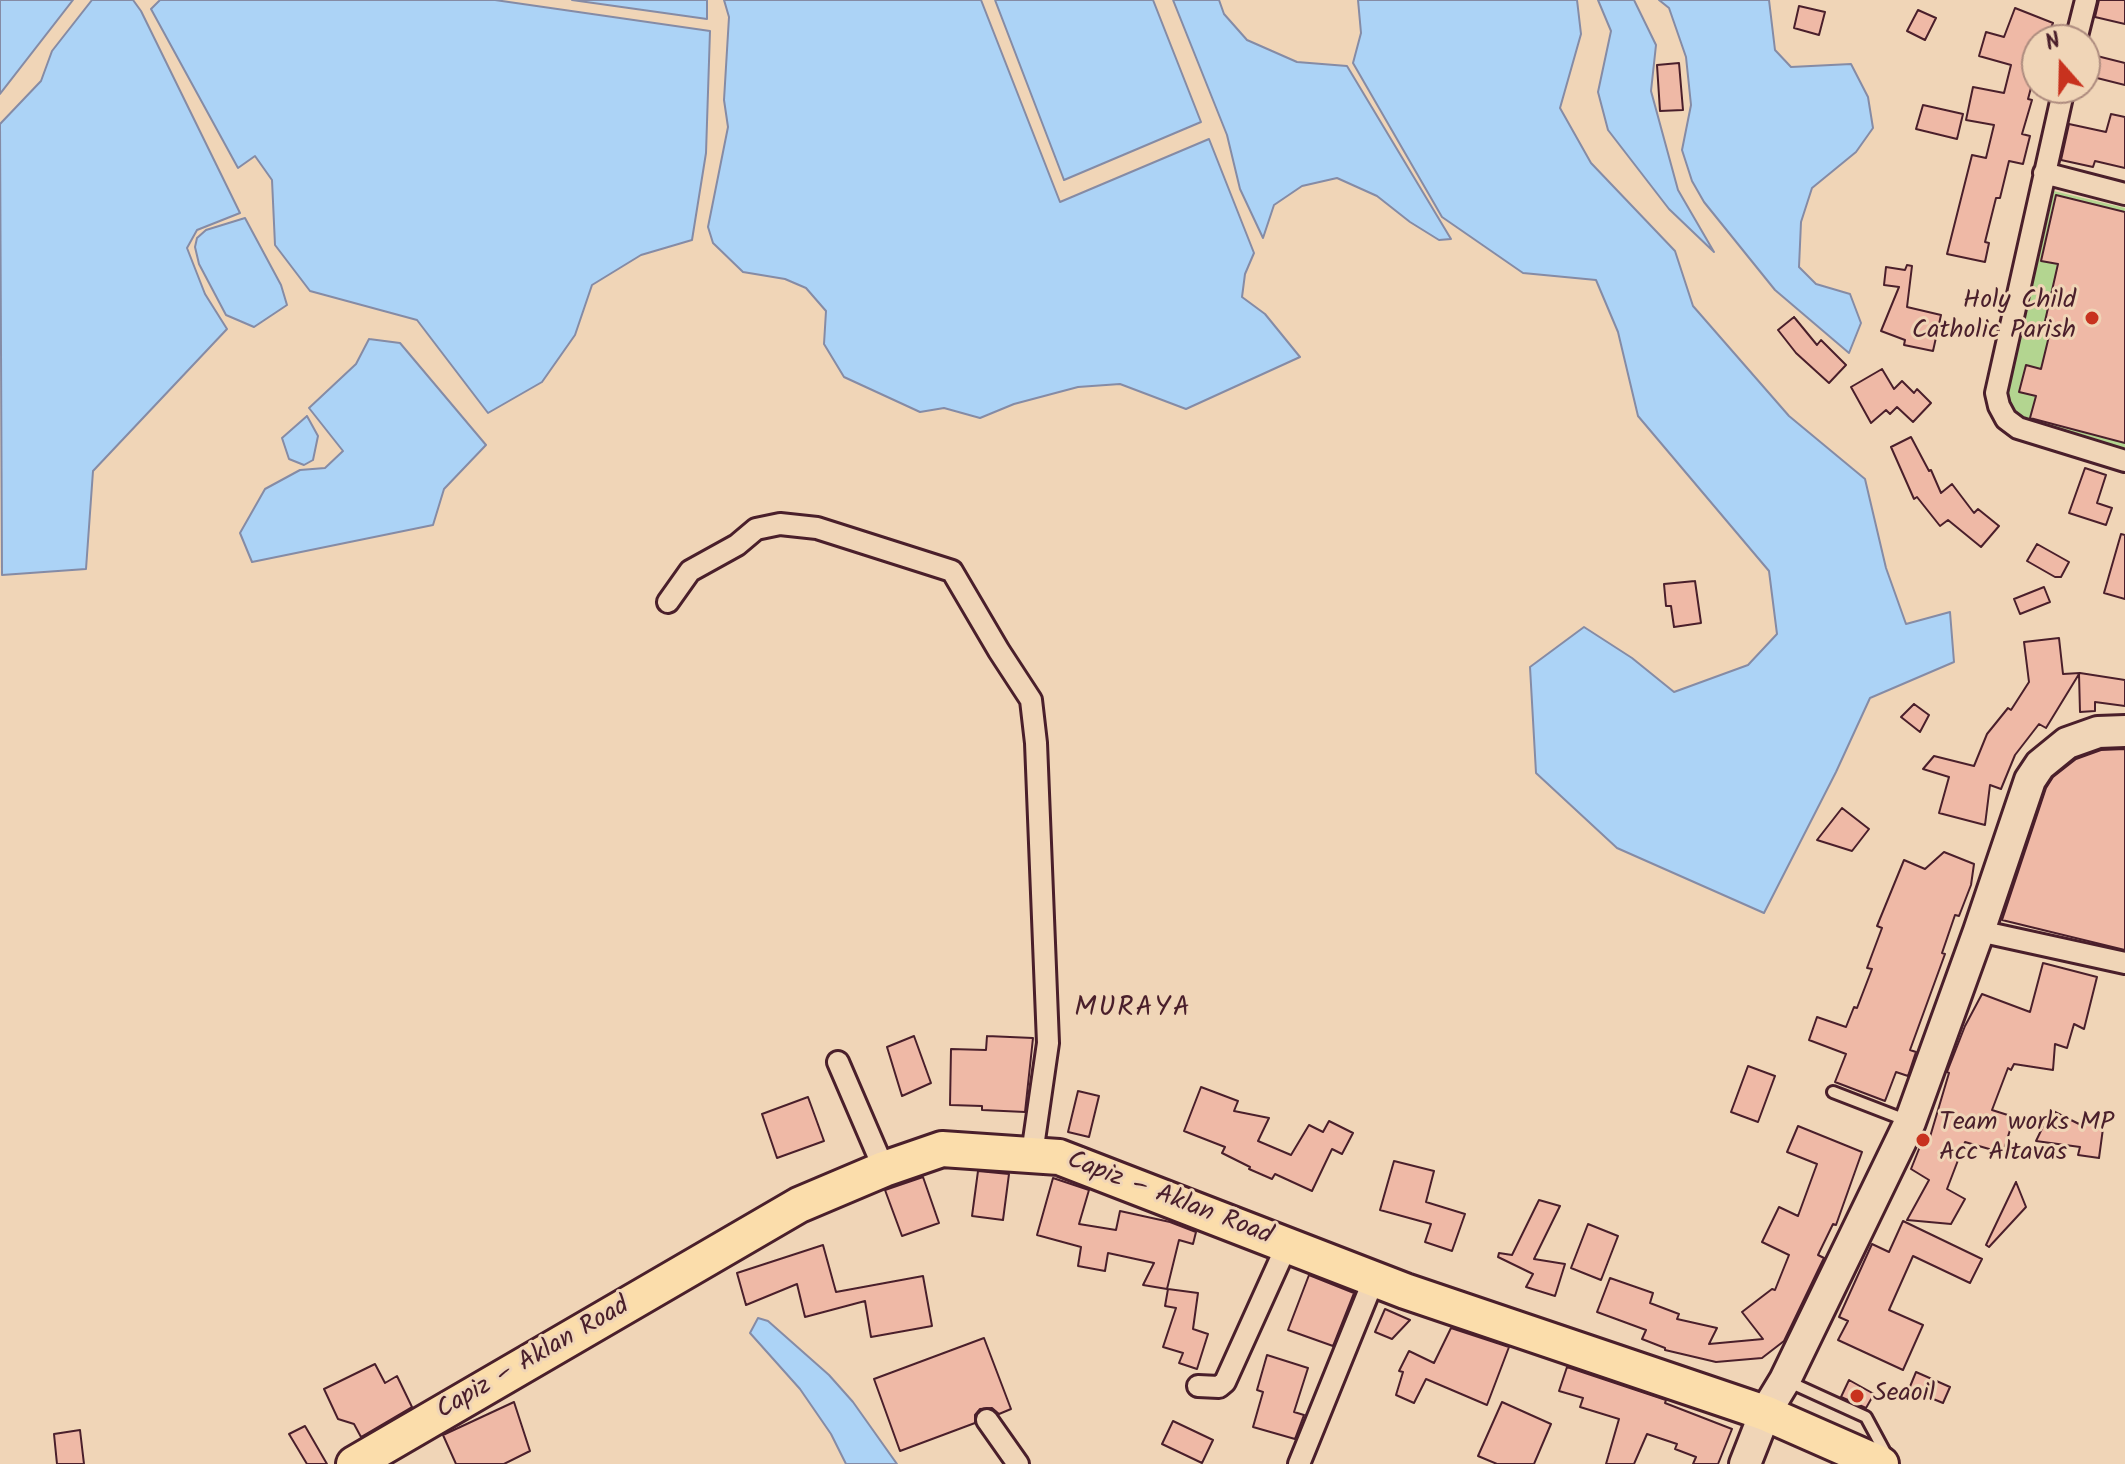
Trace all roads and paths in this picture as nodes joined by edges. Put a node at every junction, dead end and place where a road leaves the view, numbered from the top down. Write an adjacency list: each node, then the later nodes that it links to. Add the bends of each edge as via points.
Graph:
1 (2086, 0): 2 (street)
2 (2080, 24)
3 (2060, 104): 4 (street)
4 (2044, 173): 5 (street); 6 (street, via 1996,393 1999,406 2018,428)
5 (2125, 194)
6 (2125, 461)
7 (668, 602): 14 (street, via 690,571 756,529 780,524 817,528 952,571 1031,700 1048,1043)
8 (2125, 731): 9 (main road, via 2082,736 2040,765 2022,798)
9 (1979, 931): 10 (street); 13 (main road)
10 (2125, 963)
11 (838, 1062): 15 (street)
12 (1833, 1092): 13 (lane)
13 (1910, 1122): 18 (main road)
14 (1032, 1154): 15 (main road, Capiz – Aklan Road, via 942,1149); 16 (main road, Capiz – Aklan Road, via 1059,1157)
15 (884, 1169): 22 (main road, Capiz – Aklan Road, via 799,1205)
16 (1287, 1245): 17 (main road, Capiz – Aklan Road); 19 (street, via 1225,1382 1219,1387)
17 (1374, 1279): 20 (main road, Capiz – Aklan Road); 24 (street)
18 (1785, 1380): 20 (main road); 27 (lane, via 1866,1417)
19 (1198, 1386)
20 (1765, 1413): 25 (main road); 26 (main road, Capiz – Aklan Road)
21 (987, 1420): 23 (street)
22 (354, 1464)
23 (1018, 1464)
24 (1299, 1464)
25 (1745, 1464)
26 (1881, 1464)
27 (1891, 1464)

